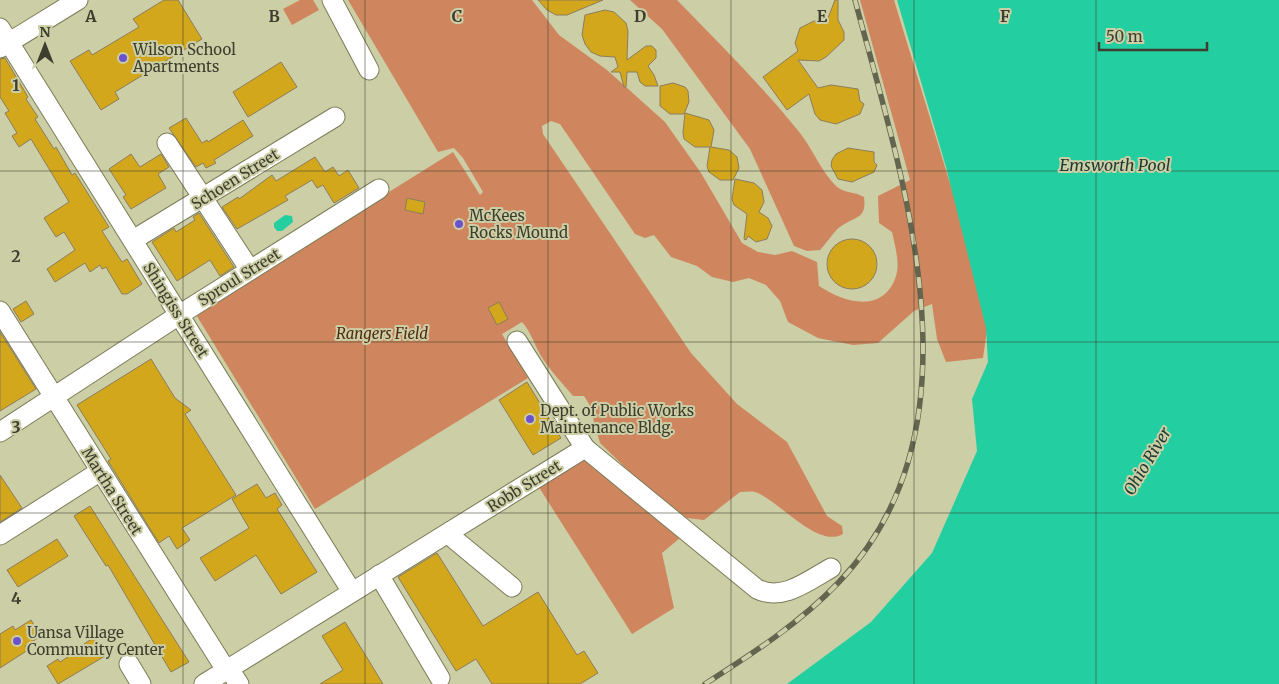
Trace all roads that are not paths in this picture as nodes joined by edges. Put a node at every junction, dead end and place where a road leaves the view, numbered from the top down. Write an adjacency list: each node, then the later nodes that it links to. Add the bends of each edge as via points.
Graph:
1 (78, 0): 3 (street)
2 (332, 0): 4 (street)
3 (3, 40): 9 (street, Shingiss Street)
4 (369, 70)
5 (335, 117): 8 (street, Schoen Street)
6 (168, 142): 8 (street)
7 (379, 189): 10 (street, Sproul Street)
8 (204, 198): 9 (street, Schoen Street); 10 (street)
9 (134, 240): 12 (street, Shingiss Street)
10 (250, 270): 12 (street, Sproul Street)
11 (0, 311): 14 (street, Martha Street)
12 (179, 315): 14 (street, Sproul Street); 23 (street, Shingiss Street)
13 (518, 340): 16 (street)
14 (53, 398): 15 (street, Sproul Street); 17 (street, Martha Street)
15 (0, 432)
16 (585, 448): 18 (street, Robb Street); 20 (street, via 765,593 790,591)
17 (100, 472): 19 (street); 25 (street, Martha Street)
18 (451, 531): 21 (street, Robb Street); 22 (street, via 454,539)
19 (0, 535)
20 (831, 568)
21 (379, 575): 23 (street, Robb Street); 26 (street)
22 (512, 587)
23 (352, 592): 25 (street, Robb Street)
24 (129, 664): 27 (street)
25 (231, 674): 28 (street, Robb Street)
26 (440, 678)
27 (141, 684)
28 (204, 684)

